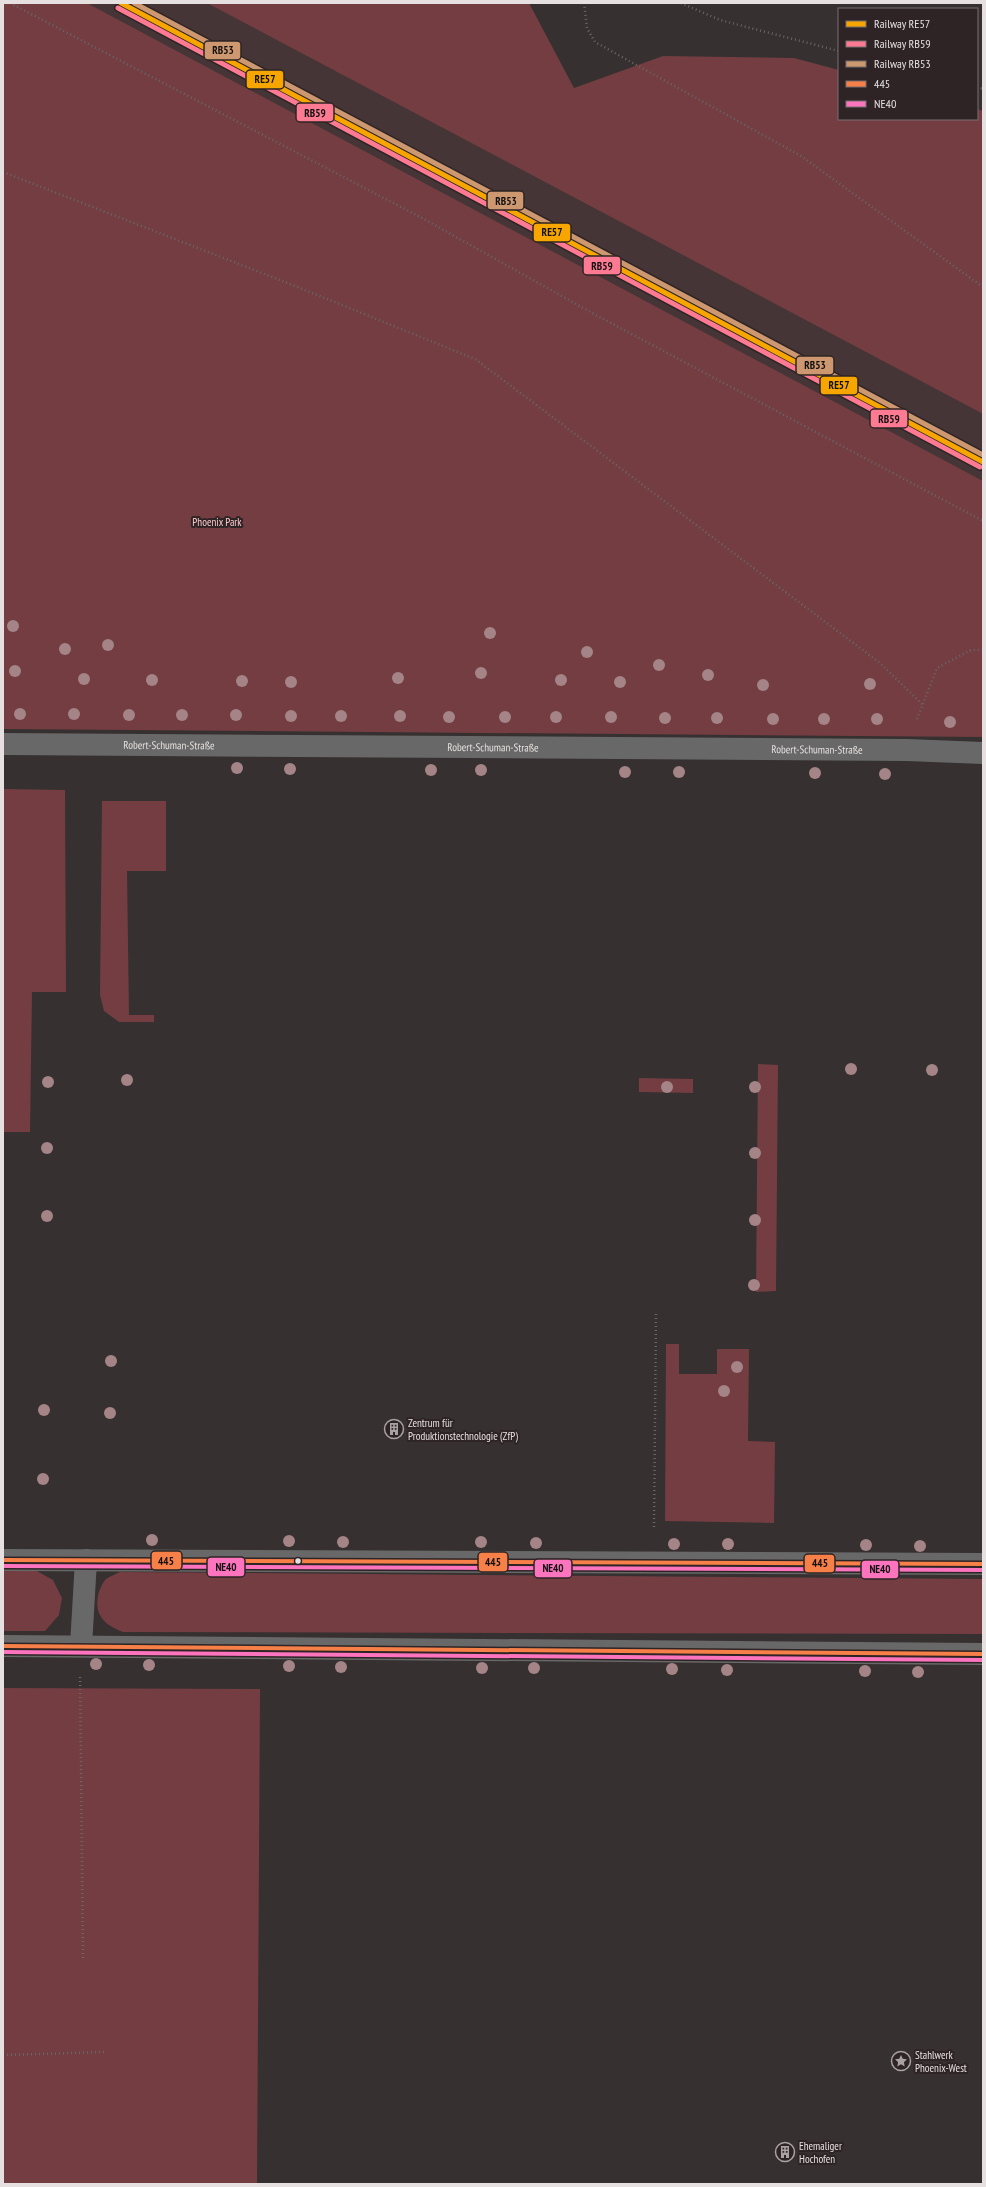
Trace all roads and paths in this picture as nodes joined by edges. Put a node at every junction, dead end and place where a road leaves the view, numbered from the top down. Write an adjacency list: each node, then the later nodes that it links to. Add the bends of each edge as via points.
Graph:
1 (10, 3): 7 (path, via 422,218 594,314)
2 (584, 3): 6 (path, via 587,28 595,42 801,156)
3 (681, 3): 4 (path, via 720,20)
4 (838, 51)
5 (3, 172): 9 (path, via 475,358 880,663)
6 (983, 287)
7 (983, 522)
8 (983, 650): 9 (path, via 971,650 937,668)
9 (922, 704): 11 (path)
10 (3, 744): 11 (street, Robert-Schuman-Straße)
11 (906, 750): 12 (street, Robert-Schuman-Straße)
12 (983, 753)
13 (656, 1314): 14 (path)
14 (654, 1527)
15 (3, 1560): 16 (street)
16 (86, 1560): 17 (street); 19 (street)
17 (983, 1564)
18 (3, 1646): 19 (street)
19 (81, 1646): 20 (street); 21 (path, via 79,1682)
20 (983, 1654)
21 (82, 1959)
22 (104, 2052): 23 (path)
23 (3, 2055)

